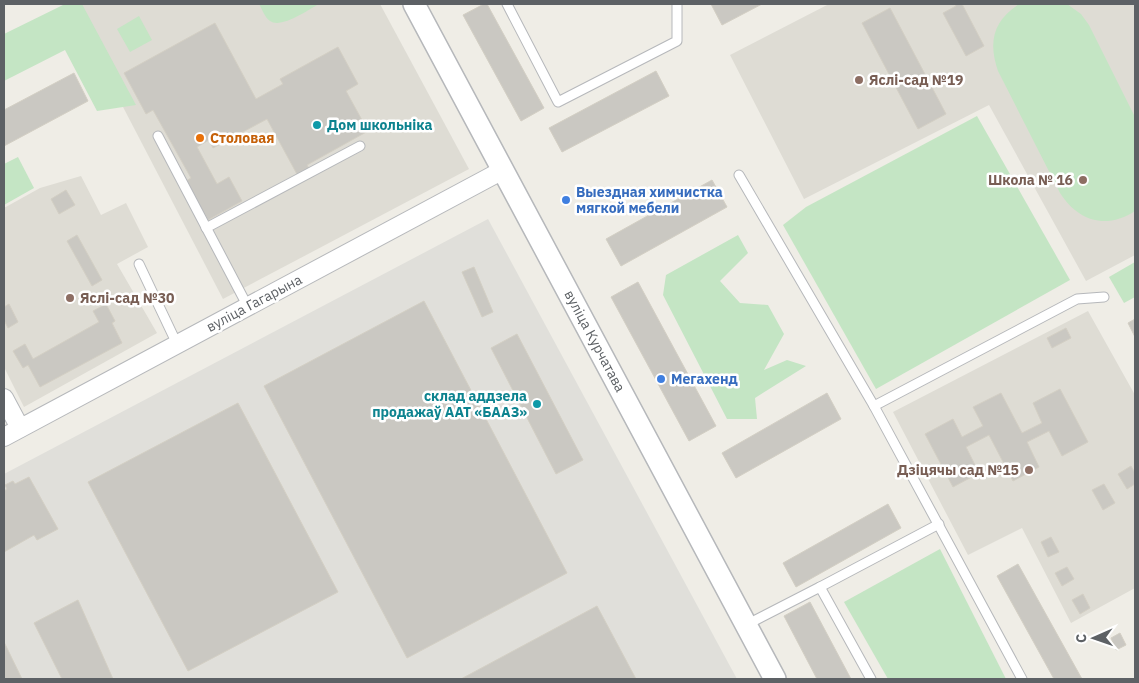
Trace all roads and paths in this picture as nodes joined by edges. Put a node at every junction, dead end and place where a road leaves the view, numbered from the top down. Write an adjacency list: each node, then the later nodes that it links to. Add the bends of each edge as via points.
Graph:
1 (414, 4): 6 (street, вуліца Курчатава)
2 (507, 4): 3 (lane, via 558,102 677,41)
3 (677, 4)
4 (158, 136): 8 (lane)
5 (360, 146): 8 (lane)
6 (503, 170): 11 (street, вуліца Гагарына); 19 (street, вуліца Курчатава)
7 (739, 175): 14 (lane)
8 (206, 228): 11 (lane)
9 (139, 264): 12 (lane)
10 (1104, 297): 14 (lane, via 1077,299)
11 (248, 307): 12 (street, вуліца Гагарына)
12 (177, 344): 15 (street, вуліца Гагарына)
13 (4, 398): 15 (street)
14 (874, 406): 17 (lane)
15 (20, 428): 16 (street, вуліца Гагарына)
16 (4, 437)
17 (939, 524): 18 (lane); 22 (lane)
18 (820, 586): 19 (lane); 21 (lane)
19 (746, 625): 20 (street, вуліца Курчатава)
20 (775, 679)
21 (871, 679)
22 (1022, 679)

